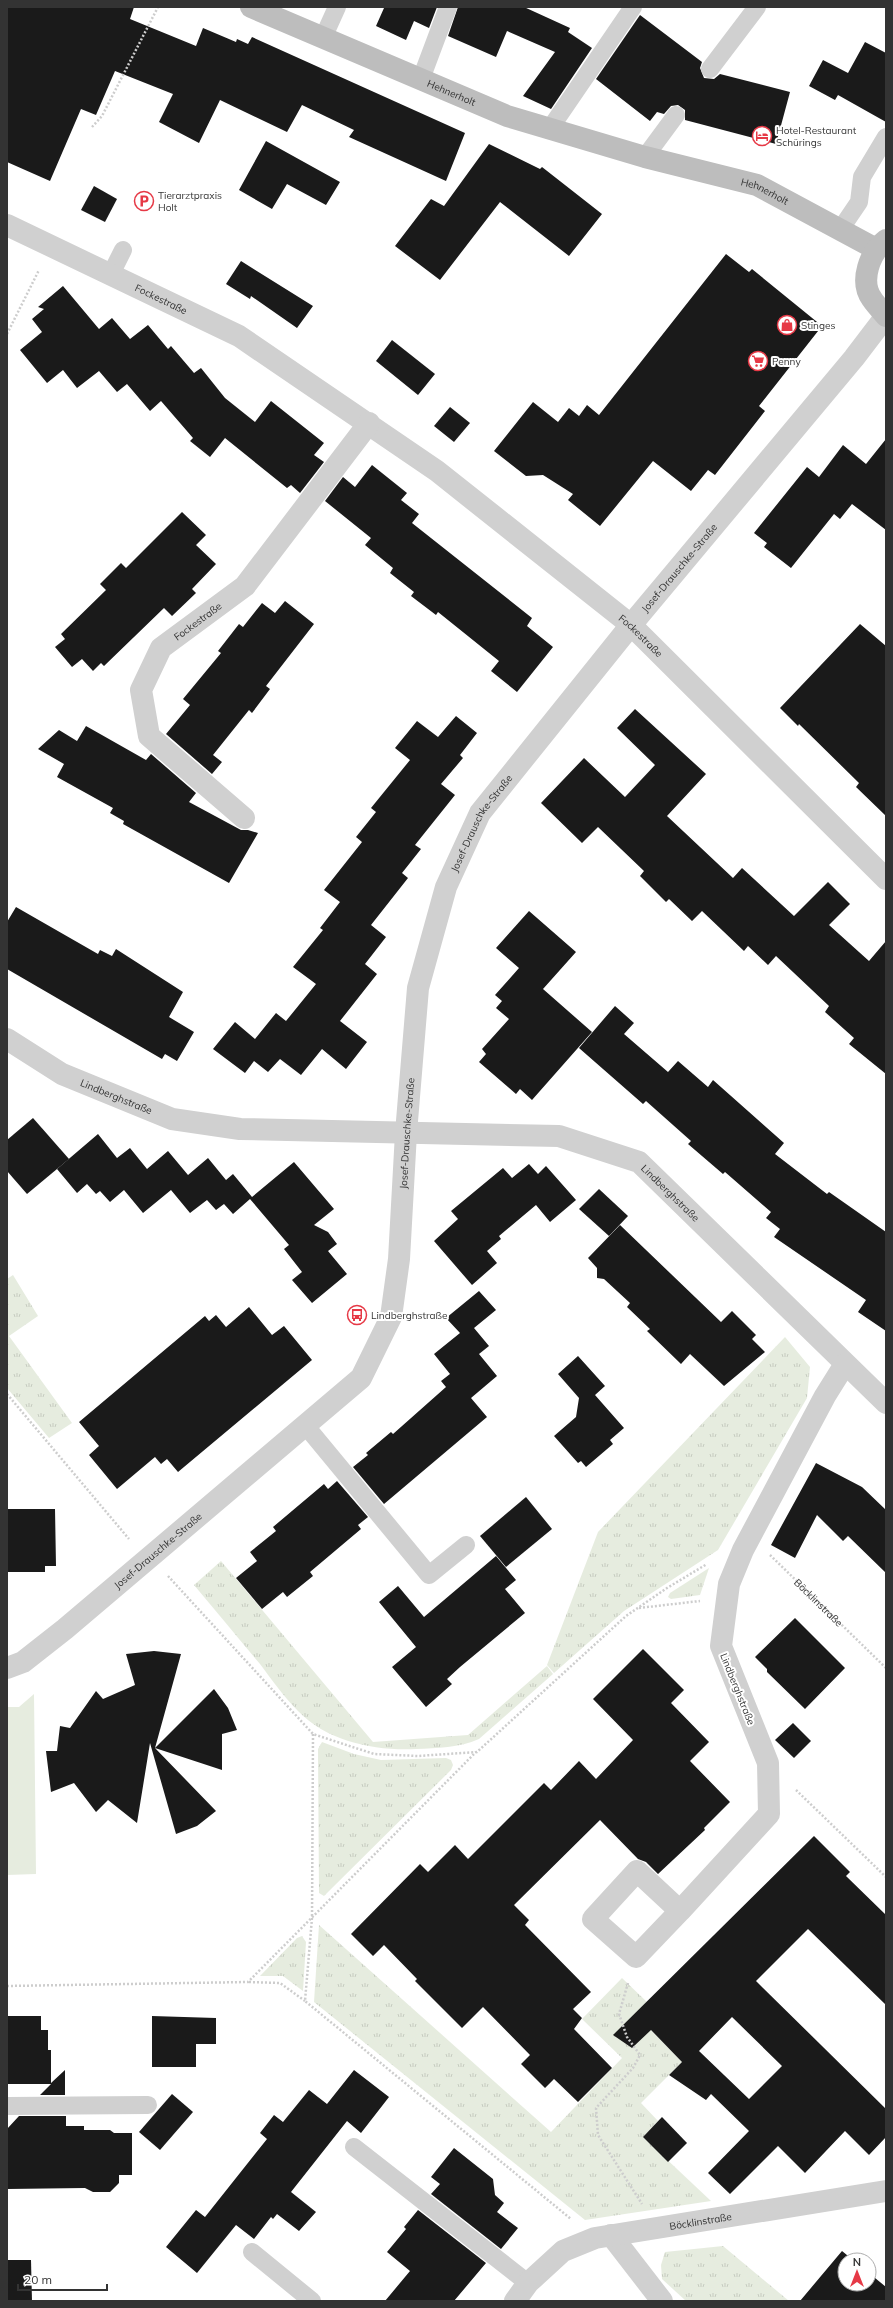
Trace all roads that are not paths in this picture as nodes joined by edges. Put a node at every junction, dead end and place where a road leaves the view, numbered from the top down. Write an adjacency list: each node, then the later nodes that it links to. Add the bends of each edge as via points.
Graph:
1 (251, 7): 6 (street, Hehnerholt)
2 (337, 7): 6 (lane)
3 (448, 7): 8 (lane, Hehnerholt)
4 (633, 7): 10 (lane)
5 (757, 7): 7 (lane)
6 (323, 38): 8 (street, Hehnerholt)
7 (710, 68)
8 (421, 79): 10 (street, Hehnerholt, via 507,116)
9 (676, 115): 12 (lane)
10 (549, 130): 12 (street, Hehnerholt)
11 (886, 137): 14 (lane, via 862,177 859,202)
12 (645, 157): 14 (street, Hehnerholt, via 757,185)
13 (7, 225): 17 (street, Fockestraße)
14 (840, 230): 15 (street, Hehnerholt)
15 (881, 245): 18 (street, Hehnerholt, via 867,271 867,286 871,298)
16 (123, 250): 17 (lane)
17 (110, 276): 19 (street, Fockestraße, via 239,336)
18 (886, 316): 20 (street, Josef-Drauschke-Straße, via 854,358)
19 (369, 423): 20 (street, Fockestraße, via 437,471); 21 (street, Fockestraße, via 245,586 161,648 141,690 149,736)
20 (631, 625): 22 (street, Fockestraße); 24 (street, Josef-Drauschke-Straße, via 480,813 446,887 418,988)
21 (244, 818)
22 (886, 878)
23 (7, 1039): 24 (street, Lindberghstraße, via 62,1074 172,1118 240,1130)
24 (406, 1133): 25 (street, Lindberghstraße, via 559,1136 639,1162); 27 (street, Josef-Drauschke-Straße, via 399,1259 391,1317 361,1378)
25 (845, 1364): 26 (street, Lindberghstraße); 30 (street, Lindberghstraße, via 825,1396 747,1543 729,1584 721,1646 768,1763 769,1814)
26 (886, 1403)
27 (305, 1425): 28 (lane, via 429,1575); 29 (street, Josef-Drauschke-Straße, via 29,1658)
28 (466, 1545)
29 (7, 1668)
30 (680, 1911): 30 (street, Lindberghstraße, via 637,1871 593,1919 636,1957)
31 (148, 2105): 32 (lane)
32 (7, 2106)
33 (354, 2147): 37 (lane)
34 (886, 2191): 35 (street, Böcklinstraße)
35 (603, 2237): 37 (street, Böcklinstraße, via 563,2251); 40 (street)
36 (252, 2252): 38 (lane)
37 (528, 2283): 39 (street, Böcklinstraße)
38 (312, 2301)
39 (515, 2301)
40 (662, 2301)

